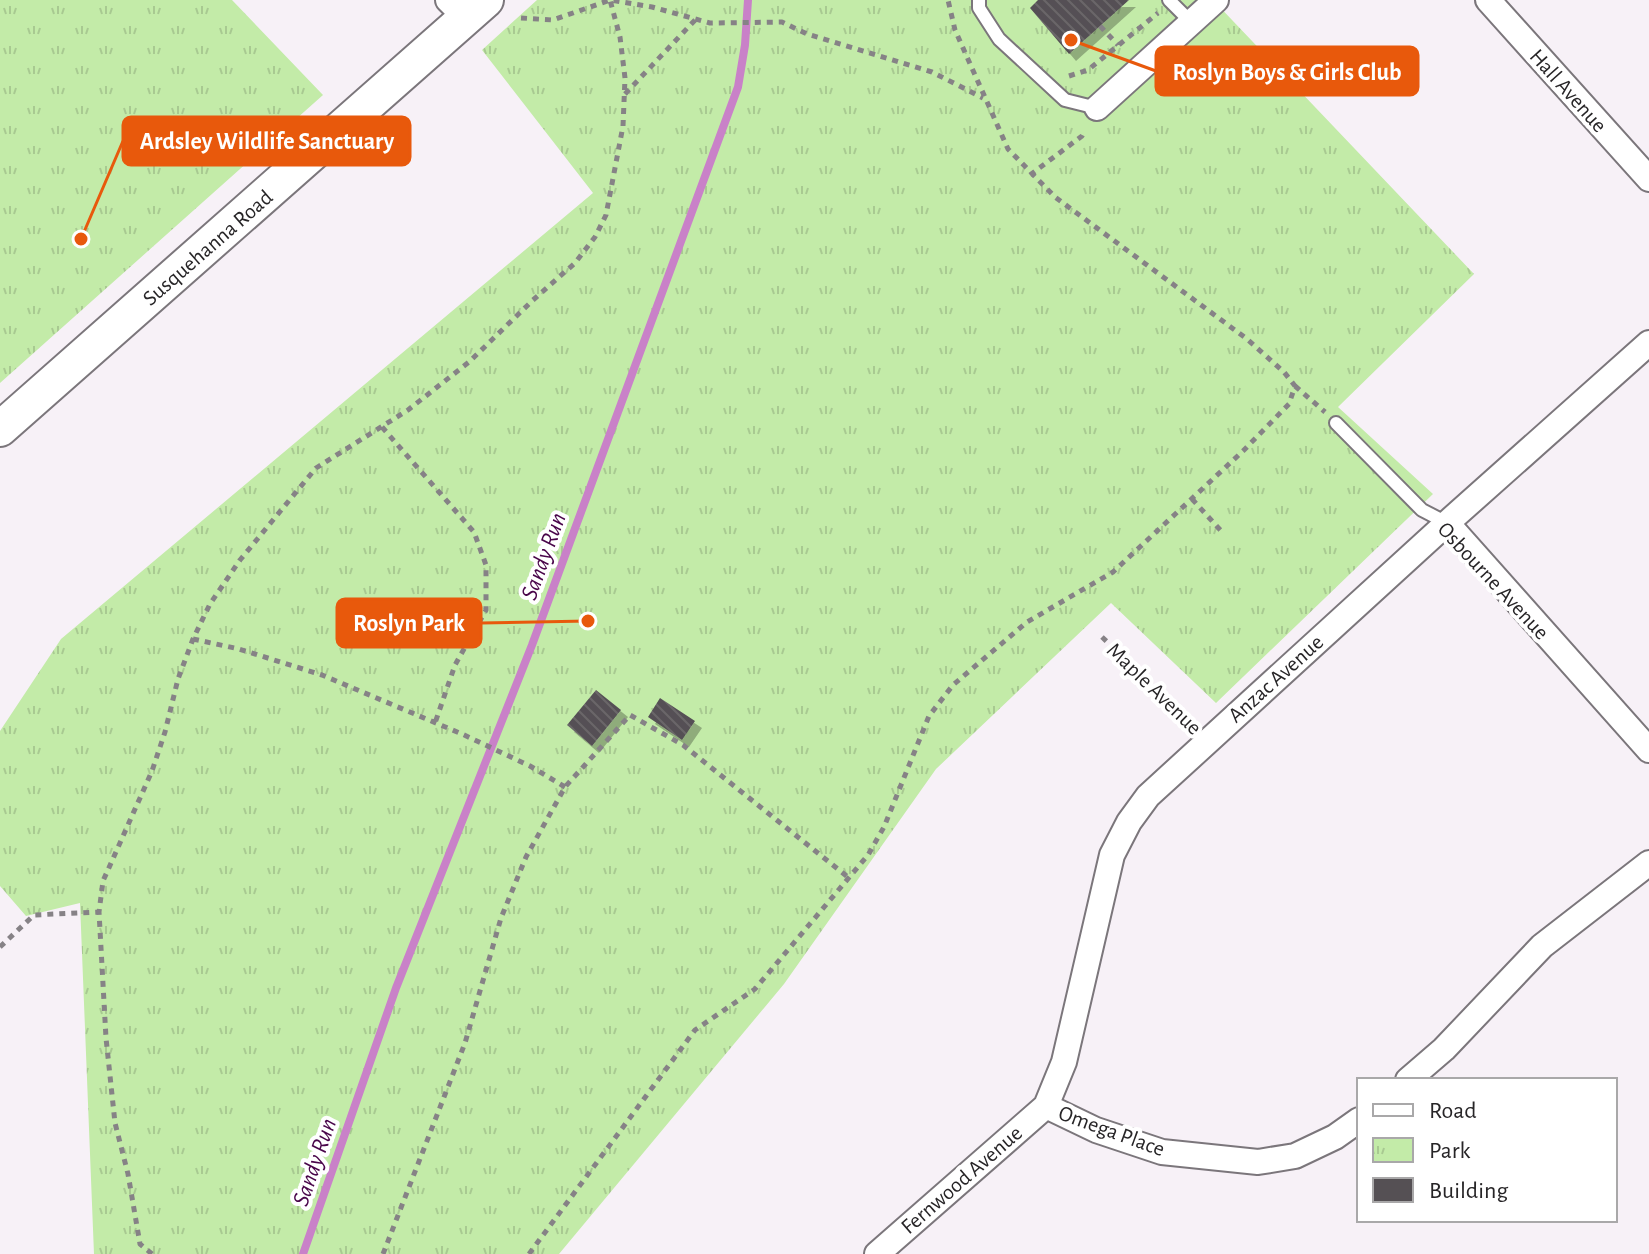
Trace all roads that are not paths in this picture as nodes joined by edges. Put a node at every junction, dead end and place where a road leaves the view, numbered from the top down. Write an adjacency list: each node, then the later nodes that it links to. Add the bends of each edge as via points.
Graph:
1 (979, 0): 7 (lane, via 999,39 1065,100)
2 (1216, 0): 6 (street)
3 (1488, 0): 8 (street, Hall Avenue)
4 (1170, 1): 6 (lane)
5 (466, 6): 11 (main road, Susquehanna Road)
6 (1191, 22): 7 (street)
7 (1097, 108)
8 (1649, 179)
9 (1649, 343): 12 (street, Anzac Avenue)
10 (1336, 423): 12 (lane, Osbourne Avenue, via 1422,510)
11 (0, 429)
12 (1447, 523): 13 (street, Osbourne Avenue); 16 (street, Anzac Avenue, via 1208,739 1148,796 1129,822 1112,855 1064,1062)
13 (1649, 750)
14 (1649, 863): 15 (street, via 1542,946)
15 (1410, 1078)
16 (1046, 1106): 17 (street, Omega Place, via 1162,1152 1258,1162 1295,1156); 18 (street, Fernwood Avenue)
17 (1357, 1121)
18 (877, 1254)

